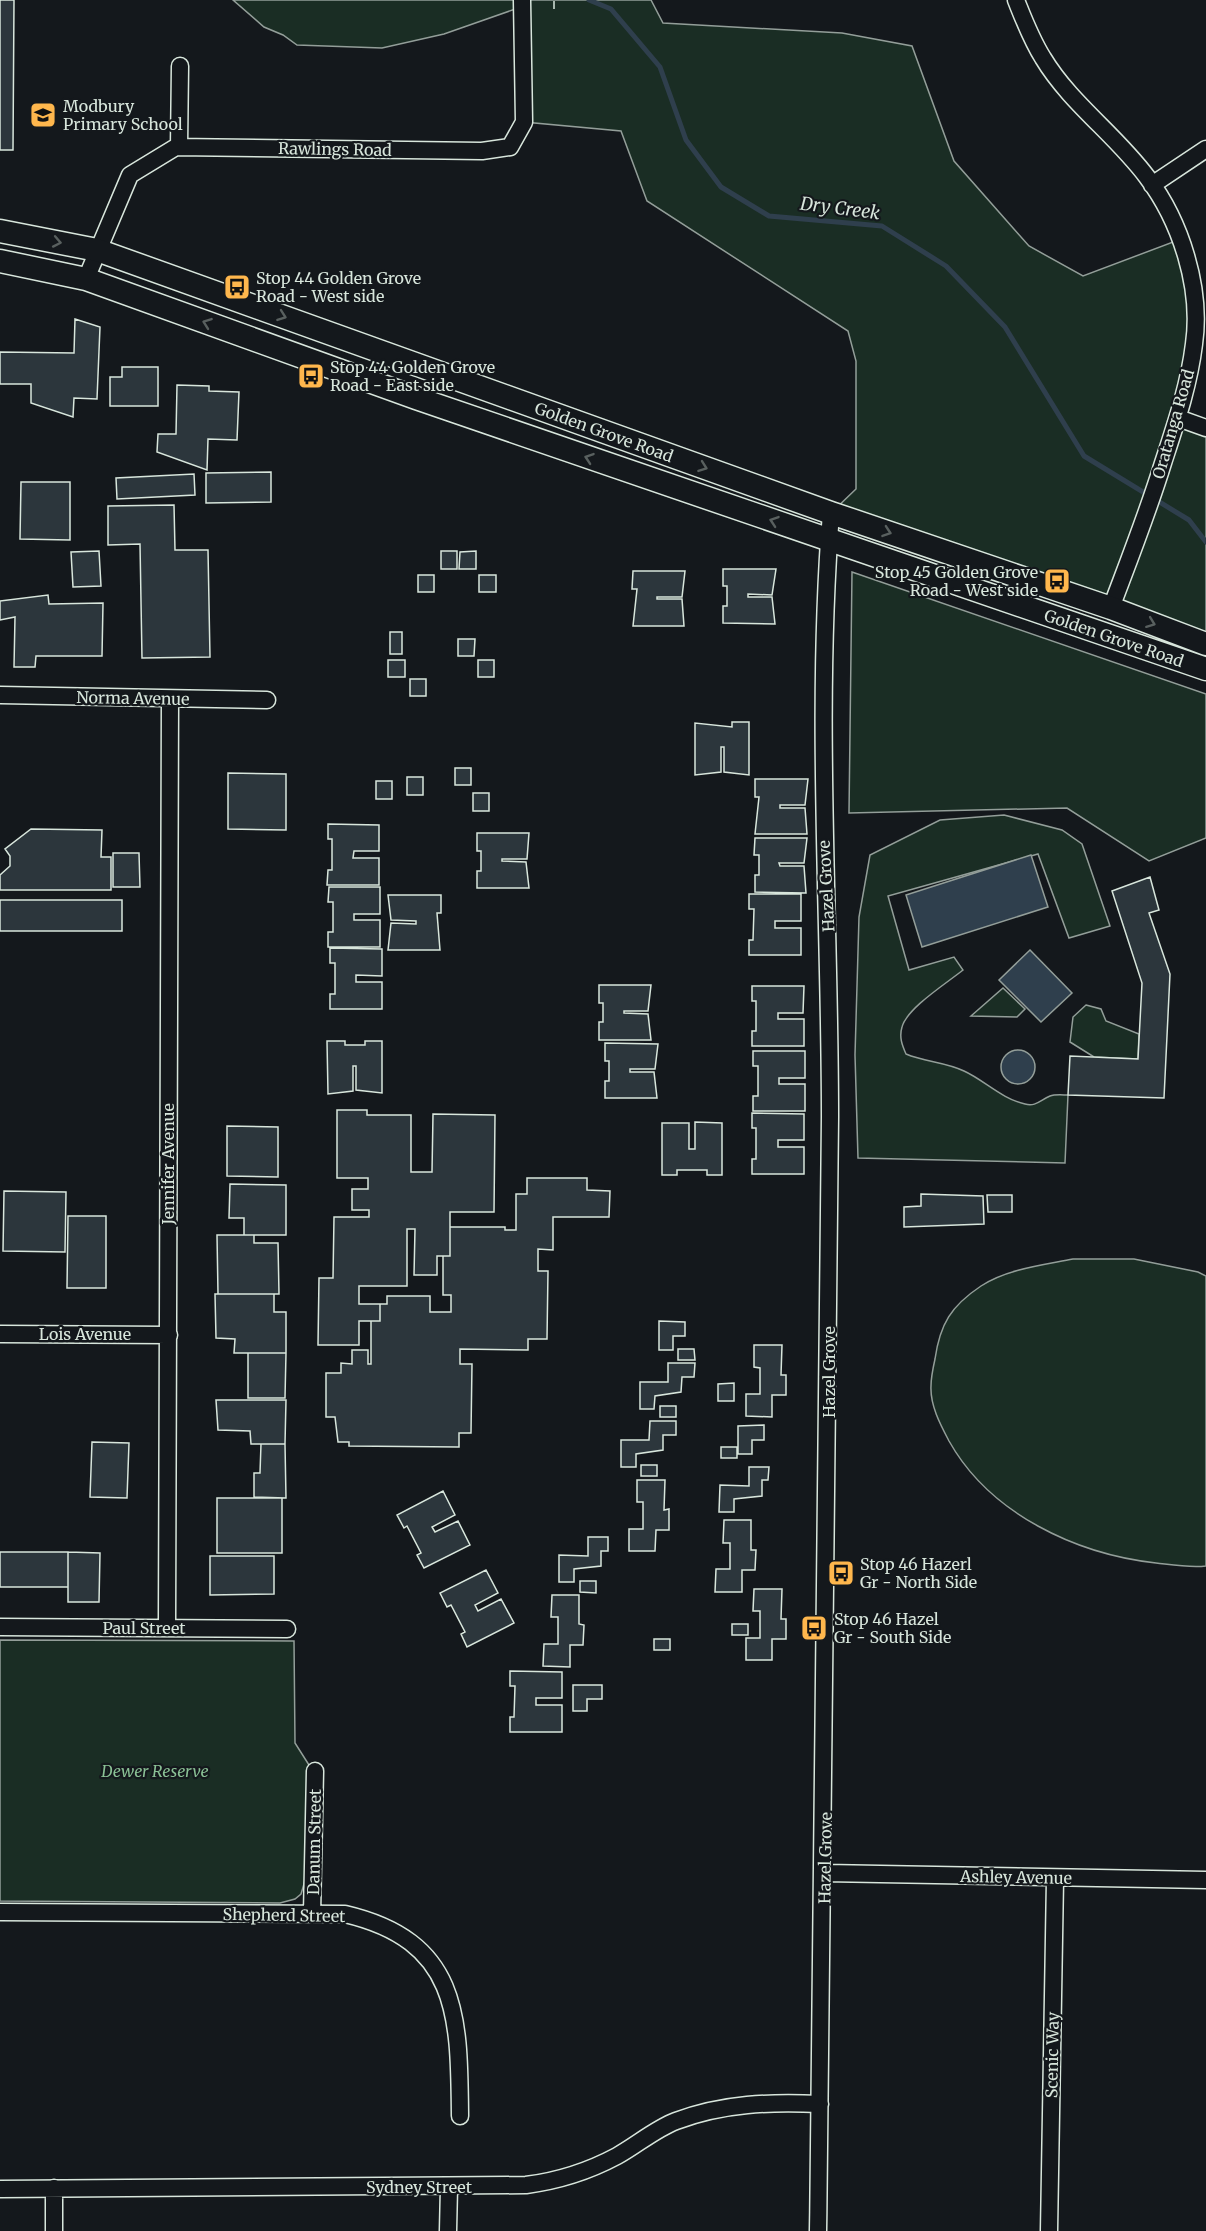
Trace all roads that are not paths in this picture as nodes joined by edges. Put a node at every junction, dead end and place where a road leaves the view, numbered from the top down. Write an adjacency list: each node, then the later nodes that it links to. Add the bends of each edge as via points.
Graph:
1 (522, 0): 4 (street, Rawlings Road, via 524,122 510,147 482,151)
2 (1016, 0): 6 (street, Oratanga Road, via 1043,59)
3 (180, 66): 4 (street)
4 (179, 147): 8 (street, via 130,175)
5 (1206, 149): 6 (street)
6 (1152, 185): 11 (street, Oratanga Road, via 1180,239 1190,271 1195,312 1195,342)
7 (0, 231): 8 (main road, Golden Grove Road, one-way to 8)
8 (97, 250): 10 (street); 13 (main road, Golden Grove Road, one-way to 13)
9 (0, 261): 10 (main road, Golden Grove Road)
10 (86, 279): 14 (main road, Golden Grove Road, one-way to 10, via 416,398)
11 (1178, 418): 12 (street); 15 (street, Oratanga Road)
12 (1206, 428)
13 (831, 513): 14 (street, Hazel Grove); 15 (main road, Golden Grove Road, one-way to 15)
14 (829, 539): 16 (main road, Golden Grove Road); 28 (street, Hazel Grove, via 822,679 830,971)
15 (1111, 608): 16 (main road); 17 (main road, Golden Grove Road, one-way to 17)
16 (1101, 634): 18 (main road, Golden Grove Road)
17 (1206, 644)
18 (1206, 669)
19 (0, 695): 20 (street, Norma Avenue)
20 (170, 699): 21 (street, Norma Avenue); 23 (street, Jennifer Avenue)
21 (267, 700)
22 (0, 1334): 23 (street, Lois Avenue)
23 (169, 1335): 25 (street, Jennifer Avenue)
24 (0, 1627): 25 (street, Paul Street)
25 (167, 1628): 26 (street, Paul Street)
26 (287, 1629)
27 (315, 1771): 32 (street, Danum Street)
28 (825, 1873): 29 (street, Ashley Avenue); 33 (street, Hazel Grove)
29 (1055, 1879): 30 (street, Ashley Avenue); 41 (street, Scenic Way)
30 (1206, 1880)
31 (0, 1912): 32 (street, Shepherd Street)
32 (312, 1914): 34 (street, Shepherd Street, via 345,1914 366,1919 408,1941 430,1961 454,2011 459,2041)
33 (820, 2104): 35 (street, Sydney Street, via 750,2103 720,2108 674,2122 618,2155 560,2178 518,2186); 40 (street, Hazel Grove)
34 (460, 2116)
35 (449, 2187): 36 (street, Sydney Street); 39 (street)
36 (54, 2188): 37 (street, Sydney Street); 38 (street)
37 (0, 2189)
38 (54, 2231)
39 (448, 2231)
40 (818, 2231)
41 (1049, 2231)

